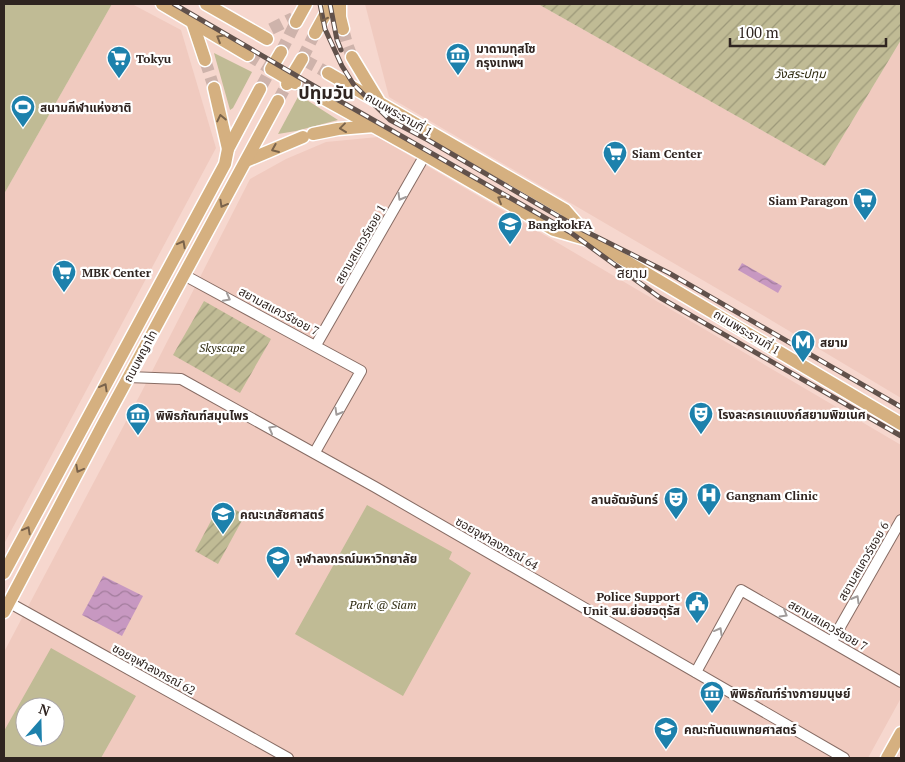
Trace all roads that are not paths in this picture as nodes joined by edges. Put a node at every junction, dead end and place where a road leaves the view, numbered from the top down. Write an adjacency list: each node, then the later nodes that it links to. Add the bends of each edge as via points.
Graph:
1 (162, 4): 5 (main road)
2 (206, 4): 8 (main road, via 245,26)
3 (331, 4): 7 (main road, one-way to 7)
4 (340, 4): 6 (main road)
5 (192, 21): 9 (main road, one-way to 5); 11 (main road)
6 (343, 29)
7 (315, 33)
8 (269, 34)
9 (248, 55)
10 (352, 56): 18 (main road)
11 (205, 60)
12 (328, 73): 18 (main road, ถนนพระรามที่ 1)
13 (291, 82): 13 (main road, via 303,60 284,51 271,69)
14 (214, 88): 22 (main road, one-way to 14)
15 (260, 89): 19 (main road, ถนนพญาไท)
16 (317, 95): 21 (main road, ถนนพระรามที่ 1)
17 (278, 101): 20 (main road, ถนนพญาไท)
18 (379, 102): 25 (main road, ถนนพระรามที่ 1, via 565,210)
19 (246, 114): 20 (main road, via 257,115); 22 (main road, ถนนพญาไท)
20 (267, 122): 24 (main road, ถนนพญาไท)
21 (374, 126): 23 (main road, ถนนพระรามที่ 1); 24 (main road, one-way to 24, via 308,136)
22 (228, 149): 32 (main road, ถนนพญาไท, one-way to 22, via 225,164)
23 (425, 155): 25 (main road, ถนนพระรามที่ 1, one-way to 23, via 554,230); 27 (street, สยามสแควร์ซอย 1, one-way to 27)
24 (246, 161): 26 (main road, ถนนพญาไท, one-way to 26)
25 (592, 241): 29 (main road, ถนนพระรามที่ 1)
26 (184, 275): 27 (street, สยามสแควร์ซอย 7, one-way to 27); 28 (main road, ถนนพญาไท)
27 (316, 346): 30 (street, สยามสแควร์ซอย 7, one-way to 30, via 361,371)
28 (128, 377): 30 (street, ซอยจุฬาลงกรณ์ 64, one-way to 28, via 181,379); 33 (main road, ถนนพญาไท, one-way to 33)
29 (901, 424)
30 (314, 452): 35 (street, ซอยจุฬาลงกรณ์ 64)
31 (901, 520): 34 (street, สยามสแควร์ซอย 6, one-way to 31)
32 (4, 573)
33 (5, 607): 38 (street, ซอยจุฬาลงกรณ์ 62)
34 (832, 641): 35 (street, สยามสแควร์ซอย 7, one-way to 34, via 741,590); 36 (street, สยามสแควร์ซอย 7)
35 (696, 672): 39 (street, ซอยจุฬาลงกรณ์ 64)
36 (901, 682)
37 (901, 733): 40 (main road)
38 (288, 758)
39 (844, 758)
40 (887, 758)

